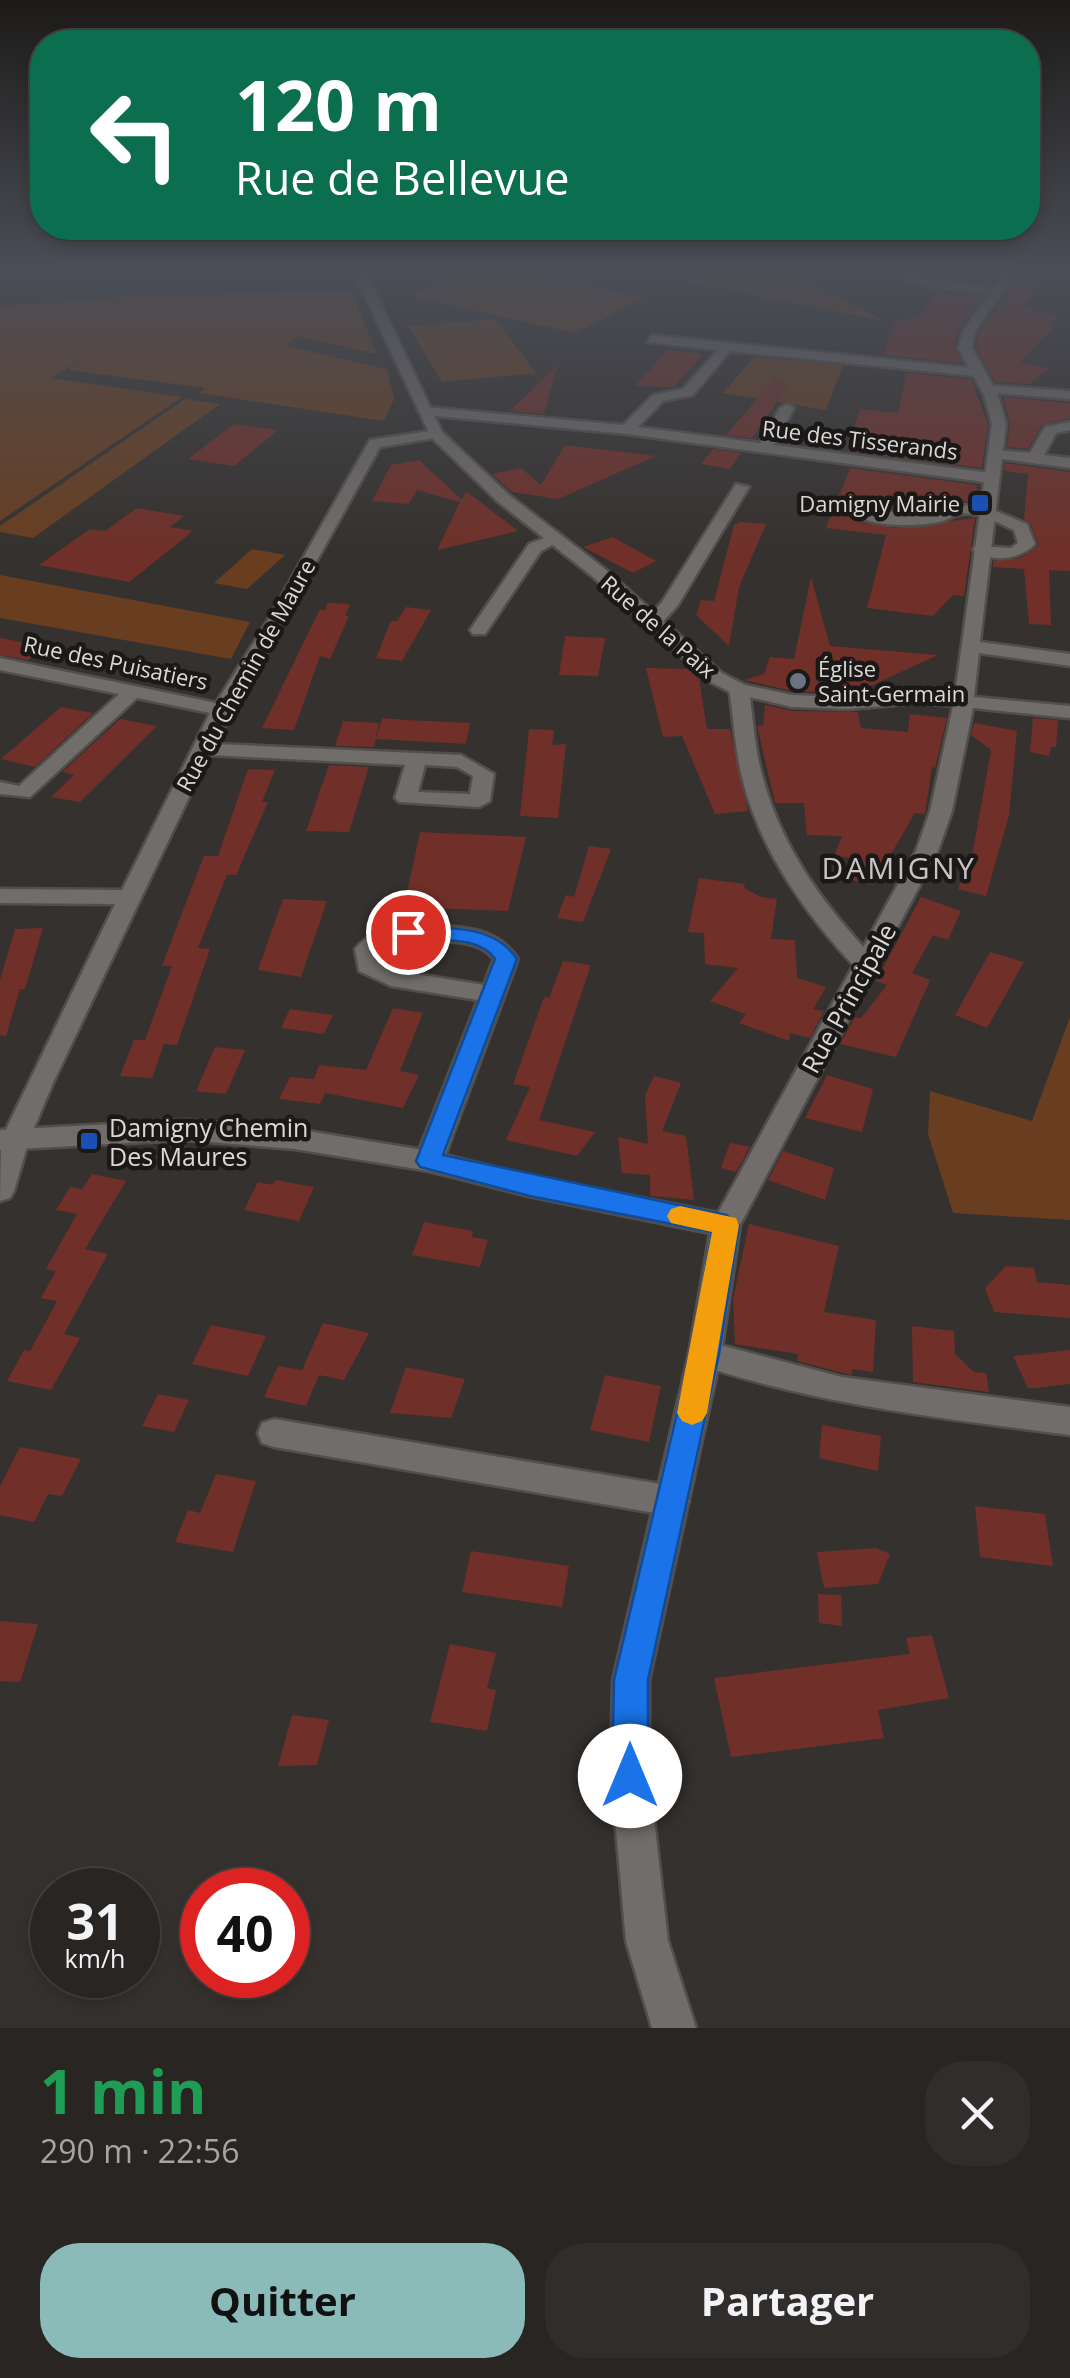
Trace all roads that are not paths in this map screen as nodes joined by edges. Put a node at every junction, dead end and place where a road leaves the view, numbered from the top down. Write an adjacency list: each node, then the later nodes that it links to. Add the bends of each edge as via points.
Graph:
1 (403, 363): 9 (street)
2 (714, 363): 11 (street, via 691,389 658,398)
3 (878, 363): 5 (street)
4 (972, 363): 5 (street, Rue Principale)
5 (976, 372): 6 (street, Rue Principale)
6 (987, 390): 7 (street); 14 (street, Rue Principale, via 999,424)
7 (1070, 396)
8 (787, 408): 13 (street)
9 (426, 412): 11 (street, Rue des Tisserands); 12 (street)
10 (1070, 426): 15 (street, via 1050,430)
11 (627, 430): 13 (street, Rue des Tisserands)
12 (436, 434): 21 (street, Rue de la Paix); 31 (street, Rue du Chemin de Maure, via 375,443)
13 (764, 448): 17 (street, Rue des Tisserands)
14 (996, 454): 15 (street); 17 (street, Rue Principale)
15 (1035, 458): 16 (street)
16 (1070, 462)
17 (992, 478): 19 (street, Rue Principale)
18 (741, 487): 23 (street)
19 (985, 512): 20 (street, via 957,509 924,520); 22 (street, Rue Principale); 22 (street, via 1021,527 1028,544 1015,554)
20 (861, 514)
21 (555, 539): 23 (street, Rue de la Paix); 24 (street, via 535,548)
22 (981, 550): 25 (street, Rue Principale)
23 (654, 620): 29 (street, Rue de la Paix, via 714,677)
24 (479, 630)
25 (970, 646): 26 (street); 30 (street, Rue Principale)
26 (1070, 660)
27 (0, 664): 28 (street, Rue des Puisatiers)
28 (134, 690): 31 (street, Rue des Puisatiers); 35 (street, via 24,793)
29 (739, 690): 30 (street, via 811,702); 38 (street, Rue de la Paix, via 752,782 780,852)
30 (964, 691): 32 (street); 38 (street, Rue Principale, via 942,811)
31 (221, 710): 33 (street, Rue du Chemin de Maure)
32 (1070, 712)
33 (202, 749): 34 (street); 37 (street, Rue du Chemin de Maure)
34 (416, 759)
35 (0, 788)
36 (0, 896): 37 (street)
37 (129, 897): 40 (street, Rue du Chemin de Maure)
38 (867, 966): 43 (street, Rue Principale)
39 (492, 994): 39 (street, via 391,978 368,966 367,949 408,932 475,937 496,945 506,959); 41 (street)
40 (8, 1140): 41 (street, via 184,1130 295,1139); 42 (street, Rue du Chemin de Maure)
41 (429, 1161): 43 (street)
42 (0, 1191)
43 (726, 1225): 44 (street, Rue Principale)
44 (705, 1354): 45 (street, via 851,1396); 47 (street, Rue Principale)
45 (1070, 1420)
46 (274, 1433): 47 (street)
47 (672, 1500): 48 (street, Rue Principale, via 631,1680 630,1776 647,1941)
48 (674, 2028)

